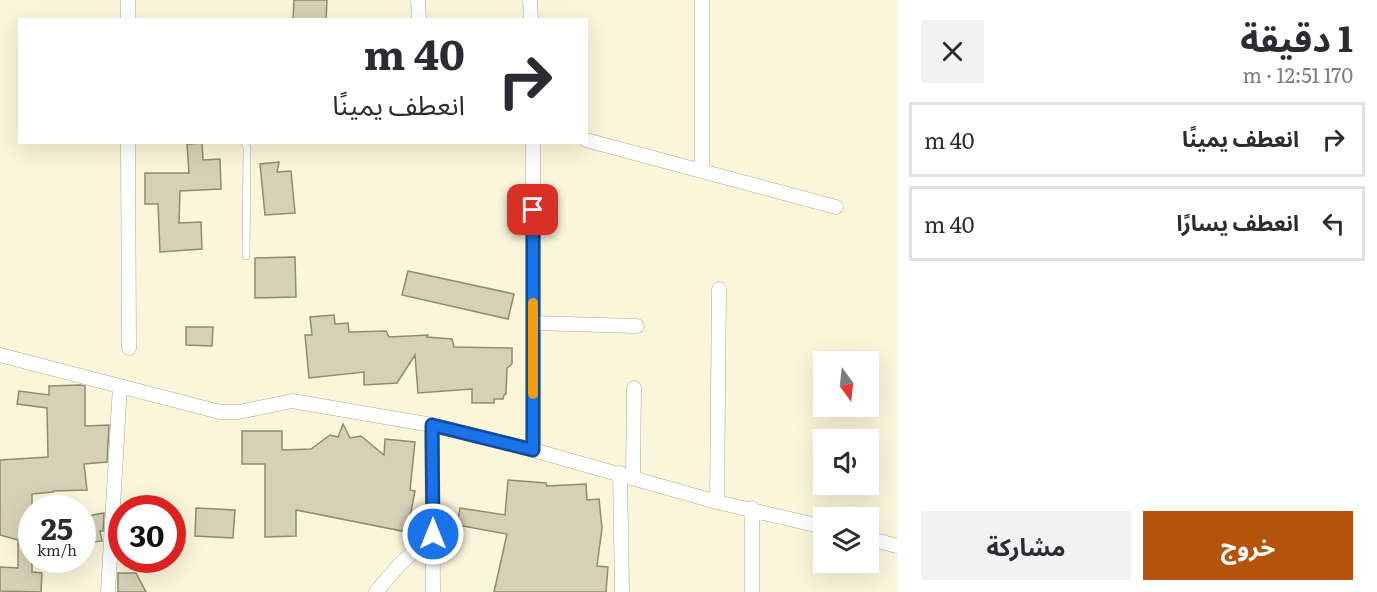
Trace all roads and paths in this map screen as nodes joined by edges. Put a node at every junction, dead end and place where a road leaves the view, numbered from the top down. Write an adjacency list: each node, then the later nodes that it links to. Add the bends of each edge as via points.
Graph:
1 (128, 0): 5 (street)
2 (418, 0): 6 (street)
3 (530, 0): 7 (street)
4 (702, 0): 12 (street)
5 (128, 18)
6 (419, 18)
7 (531, 18)
8 (588, 141): 12 (street)
9 (128, 144): 18 (street)
10 (245, 144): 14 (lane)
11 (533, 144): 16 (street)
12 (702, 170): 13 (street)
13 (836, 207)
14 (246, 256)
15 (719, 288): 25 (street)
16 (533, 324): 17 (street); 23 (street)
17 (637, 326)
18 (129, 348)
19 (0, 355): 20 (street)
20 (120, 386): 22 (street, via 220,412 292,401); 31 (street)
21 (634, 388): 24 (street)
22 (432, 425): 23 (street); 28 (street)
23 (533, 450): 24 (street)
24 (627, 475): 25 (street); 34 (street)
25 (717, 502): 26 (street)
26 (752, 508): 27 (street); 35 (street)
27 (813, 524)
28 (433, 534): 32 (street); 33 (street)
29 (879, 541): 30 (street)
30 (897, 546)
31 (108, 592)
32 (376, 592)
33 (433, 592)
34 (622, 592)
35 (752, 592)

